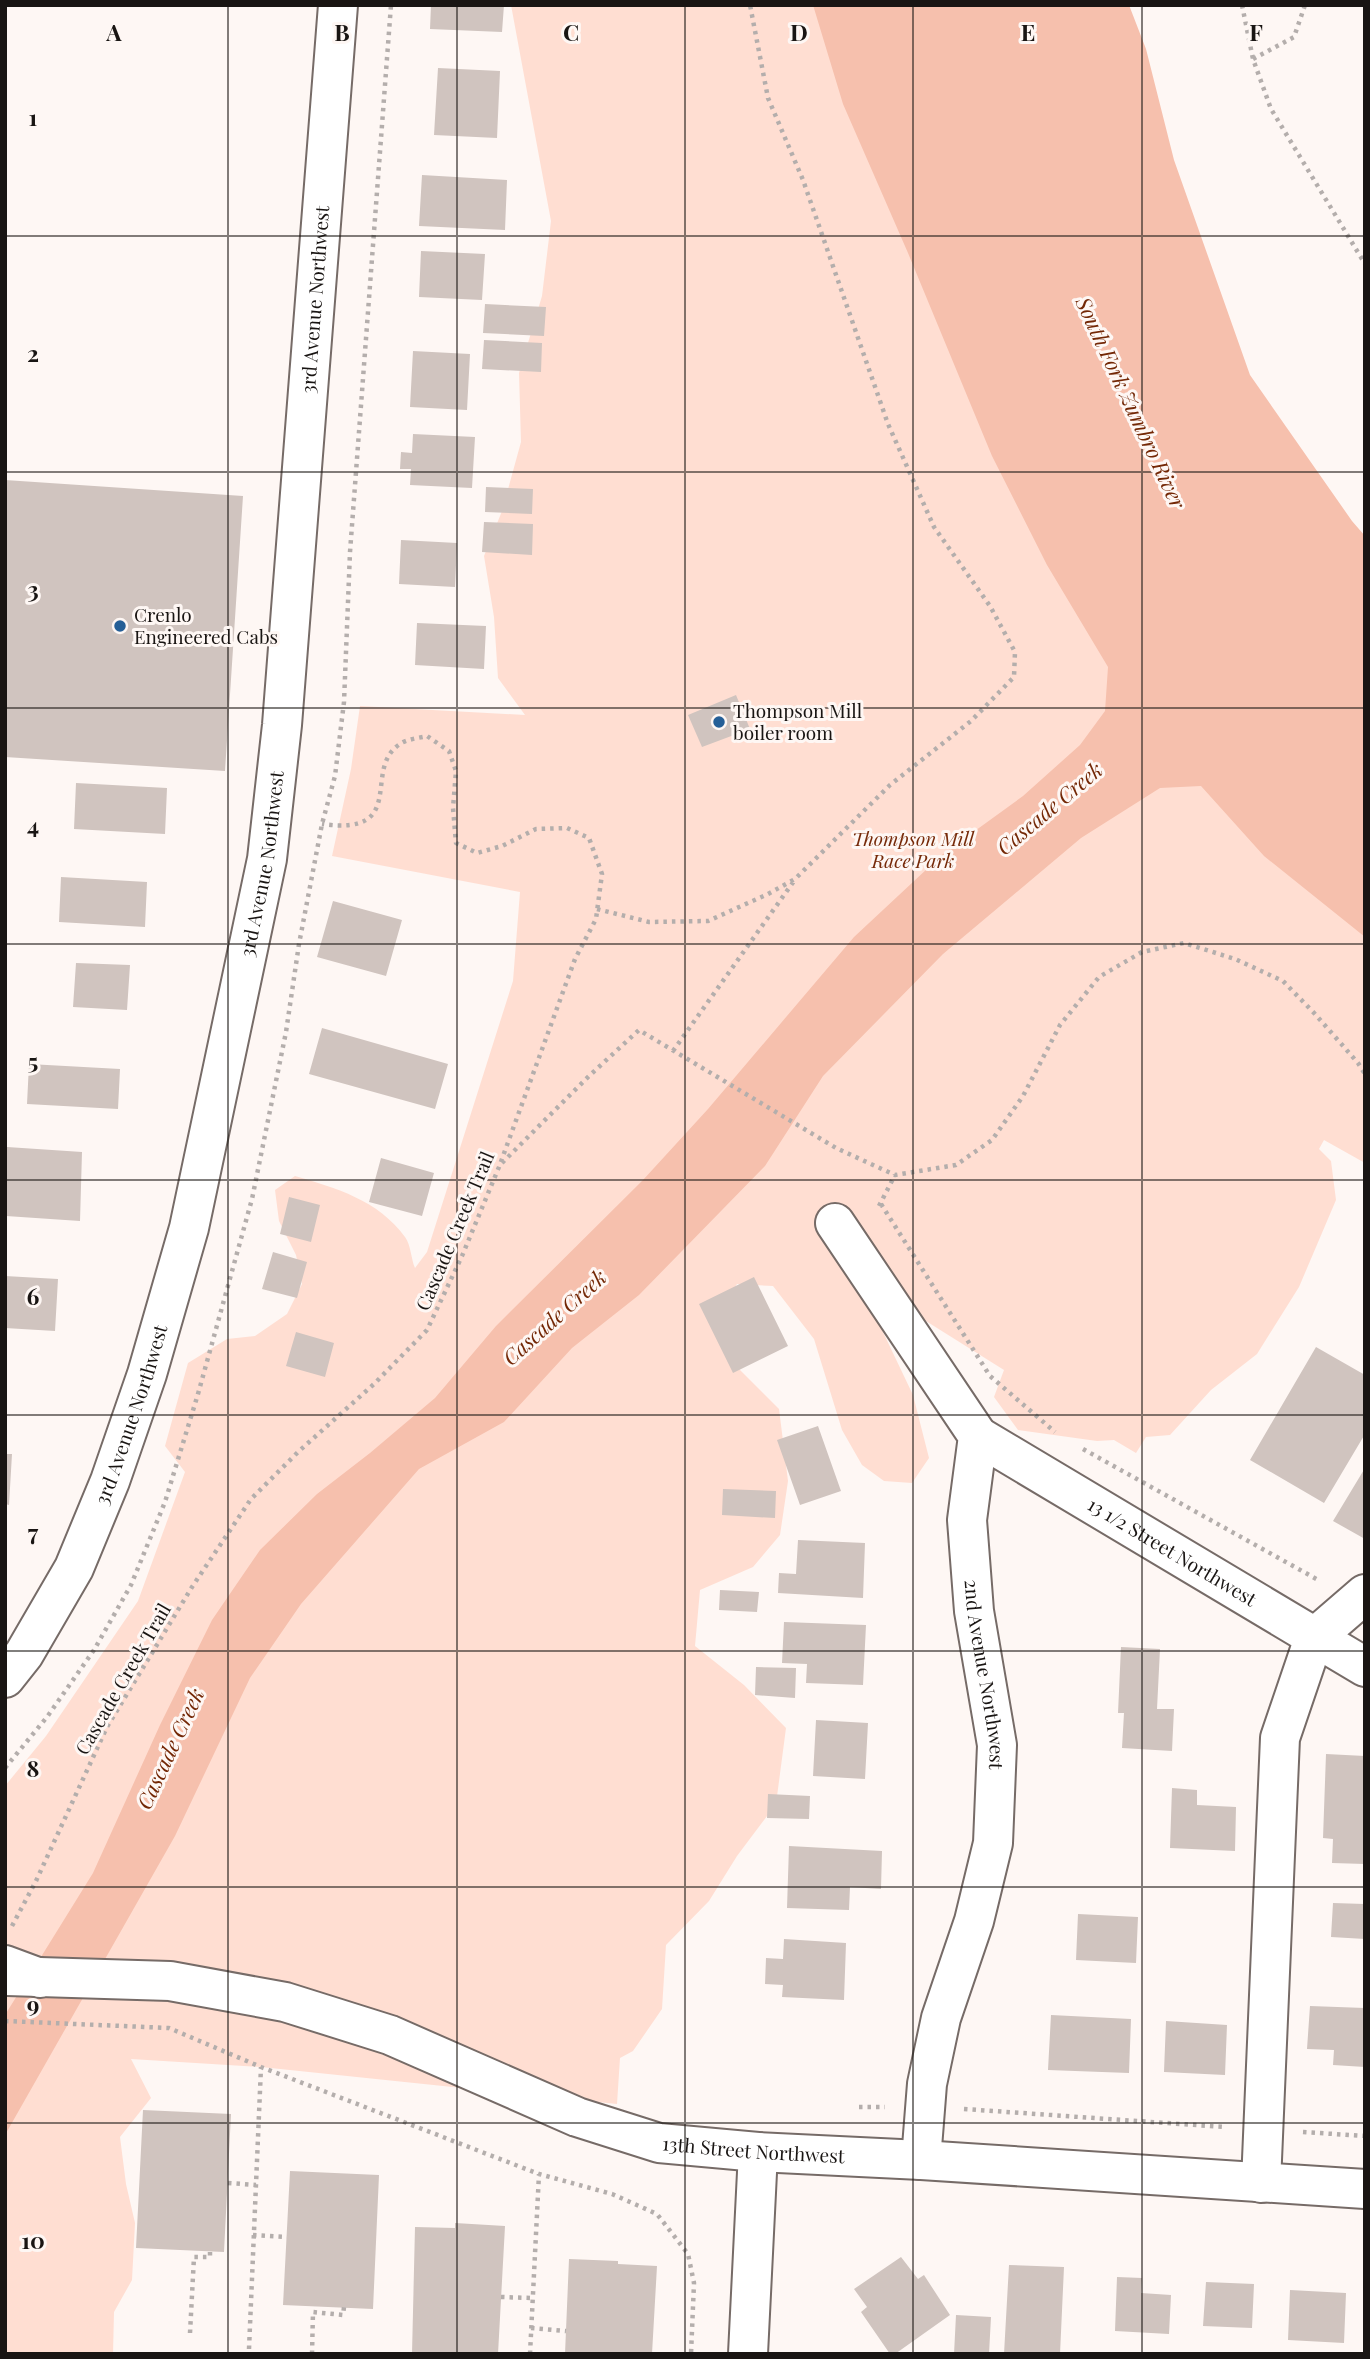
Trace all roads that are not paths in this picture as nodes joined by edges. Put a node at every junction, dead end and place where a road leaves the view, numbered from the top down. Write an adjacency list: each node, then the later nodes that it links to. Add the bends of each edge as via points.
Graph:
1 (338, 5): 7 (street, 3rd Avenue Northwest, via 282,725 267,859 189,1228 147,1374 74,1568)
2 (835, 1223): 3 (street)
3 (978, 1436): 5 (street, 13 1/2 Street Northwest); 10 (street, 2nd Avenue Northwest, via 967,1520 974,1611 998,1745 993,1843 974,1921 941,2018 927,2084)
4 (1361, 1598): 5 (street)
5 (1314, 1638): 6 (street, 13 1/2 Street Northwest); 11 (street, via 1280,1738)
6 (1365, 1667)
7 (5, 1678)
8 (17, 1973): 9 (street, 13th Street Northwest, via 170,1981 285,2002 390,2035 577,2117 659,2143)
9 (758, 2152): 10 (street, 13th Street Northwest); 13 (street)
10 (921, 2160): 11 (street, 13th Street Northwest)
11 (1261, 2183): 12 (street, 13th Street Northwest)
12 (1365, 2189)
13 (748, 2354)

